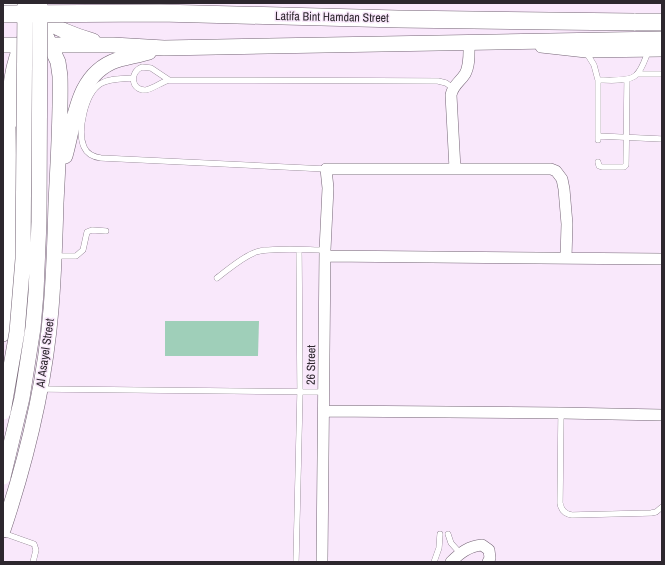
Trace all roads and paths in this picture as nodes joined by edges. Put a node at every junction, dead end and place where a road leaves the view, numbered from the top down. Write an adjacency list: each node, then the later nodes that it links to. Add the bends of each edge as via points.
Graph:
1 (52, 3): 4 (street)
2 (22, 4): 4 (street, Al Asayel Street); 5 (street); 46 (street, bridge, via 23,259 17,332)
3 (3, 14): 6 (main road, Latifa Bint Hamdan Street, bridge, via 160,13)
4 (39, 14): 11 (street); 12 (street, via 77,36); 13 (street, Al Asayel Street, via 44,33); 49 (street, bridge, via 40,222 36,293 22,398)
5 (3, 22)
6 (662, 22)
7 (662, 39): 8 (street)
8 (522, 41): 9 (street); 16 (street, via 529,46)
9 (469, 42): 14 (street); 24 (street, via 467,69)
10 (3, 45): 11 (street)
11 (21, 45): 13 (street); 26 (street, via 12,74)
12 (113, 45): 13 (street); 14 (street)
13 (52, 46): 32 (street, Al Asayel Street, via 60,76)
14 (164, 48): 32 (street, via 116,61 92,77 78,101 66,152)
15 (662, 51): 17 (street)
16 (586, 52): 17 (street); 22 (lane, via 594,65)
17 (648, 52): 18 (lane)
18 (638, 74): 19 (lane); 23 (lane)
19 (662, 74)
20 (133, 78): 21 (lane, via 134,85 145,90); 21 (lane, via 138,68 146,67); 30 (lane, via 105,82 94,89 85,108 82,135 84,148 93,157)
21 (169, 80): 24 (lane, via 438,81)
22 (598, 80): 23 (lane); 27 (lane, via 598,138)
23 (627, 80): 27 (lane)
24 (453, 88): 31 (street, via 451,95)
25 (3, 110): 26 (street)
26 (8, 126): 40 (street, via 10,241)
27 (627, 137): 28 (lane); 29 (lane, via 625,167 601,167)
28 (662, 139)
29 (598, 162)
30 (326, 169): 31 (street); 35 (street, 26 Street, via 328,188)
31 (455, 170): 37 (street, via 539,168 556,171 562,179 564,189)
32 (58, 171): 36 (street, Al Asayel Street)
33 (106, 231): 36 (lane, via 87,232 83,250 76,256)
34 (299, 250): 35 (lane); 39 (lane, via 256,252); 43 (lane)
35 (325, 253): 37 (street); 44 (street, 26 Street)
36 (54, 256): 42 (street, Al Asayel Street, via 52,308)
37 (566, 258): 38 (street)
38 (662, 259)
39 (217, 278)
40 (6, 279): 41 (street)
41 (3, 334)
42 (40, 389): 43 (lane); 51 (street, Al Asayel Street, via 25,456)
43 (300, 392): 44 (lane); 56 (lane)
44 (324, 392): 45 (street, 26 Street)
45 (324, 411): 47 (street); 57 (street, 26 Street)
46 (3, 412)
47 (561, 413): 48 (street); 50 (lane, via 560,503 567,514 651,513)
48 (662, 415)
49 (3, 477)
50 (662, 507)
51 (3, 532): 55 (lane, via 34,544 36,550)
52 (440, 534): 58 (lane)
53 (448, 534): 54 (lane, via 453,547)
54 (460, 554): 59 (street); 60 (street, via 470,547 482,545 489,550)
55 (33, 562)
56 (296, 562)
57 (322, 562)
58 (434, 562)
59 (451, 562)
60 (488, 562)

